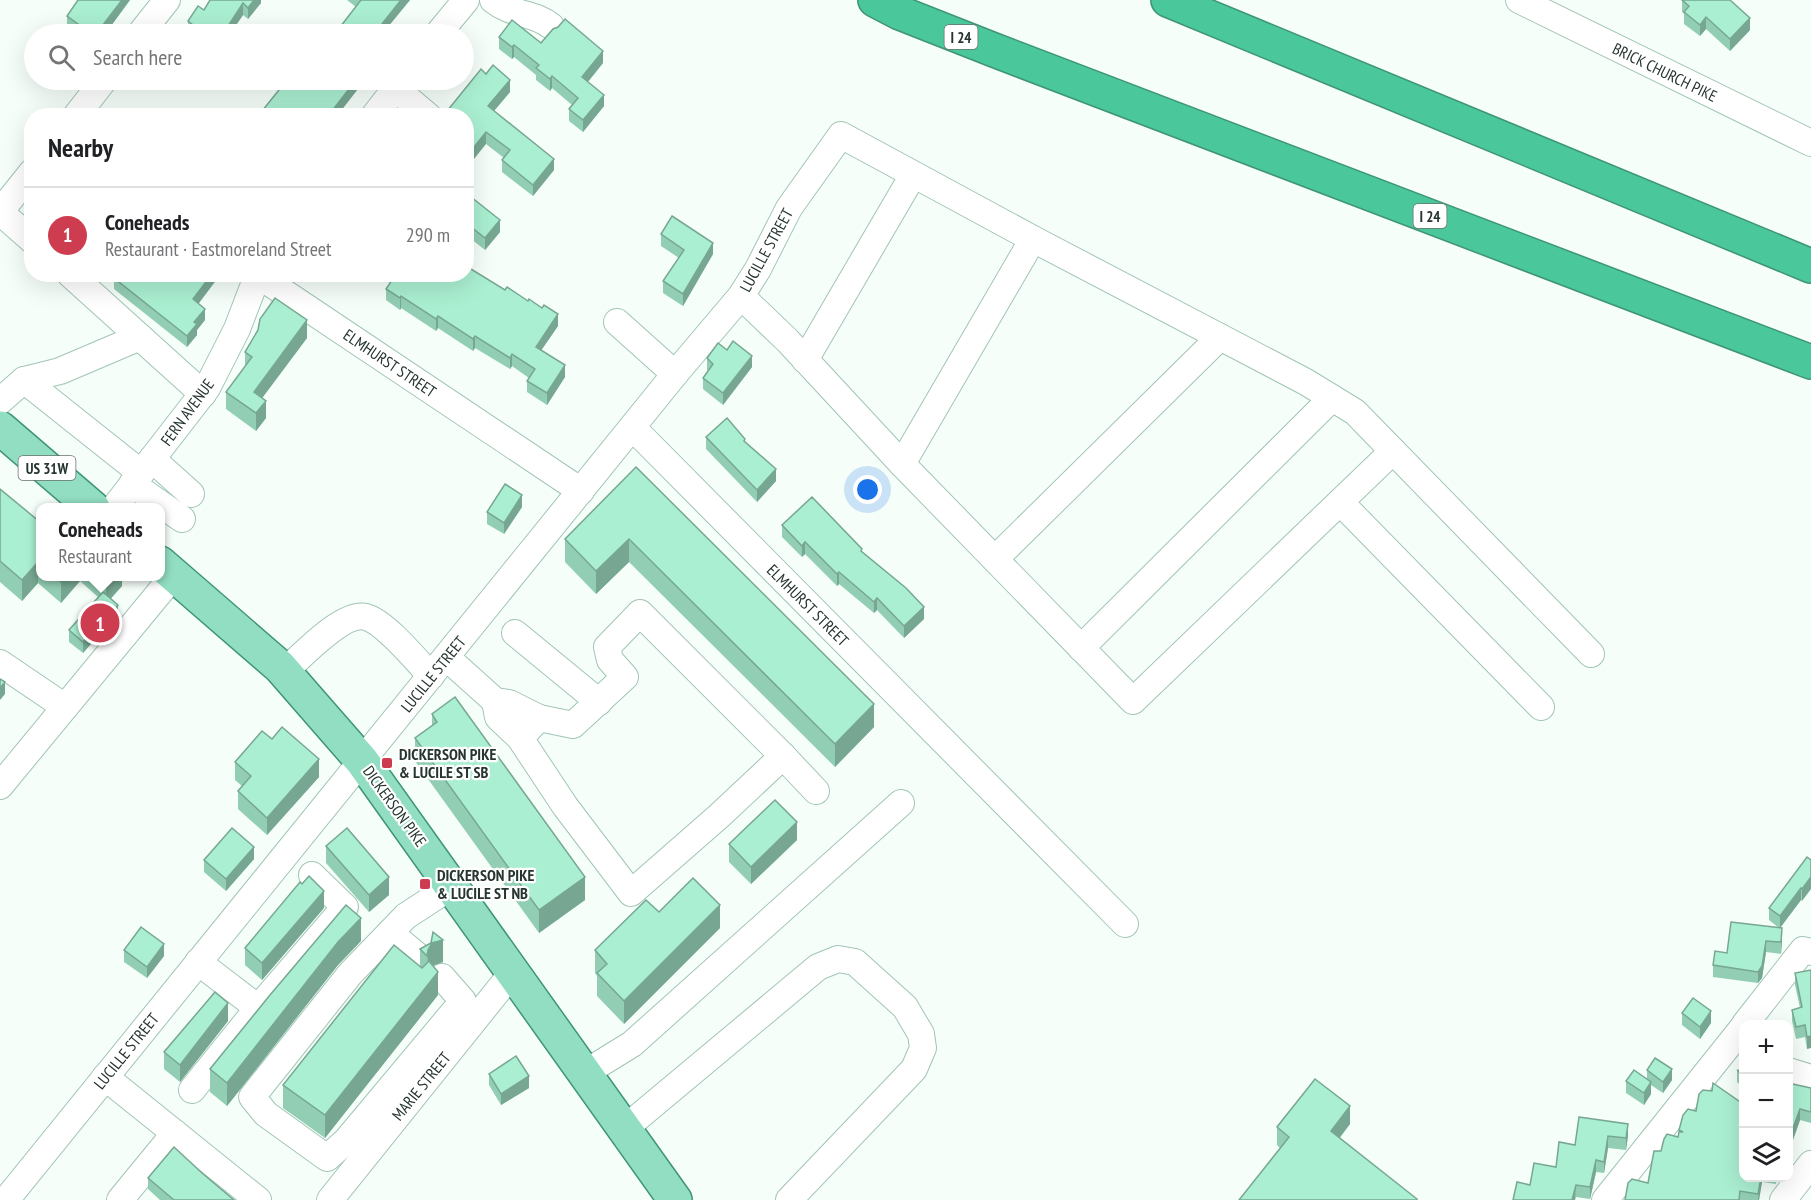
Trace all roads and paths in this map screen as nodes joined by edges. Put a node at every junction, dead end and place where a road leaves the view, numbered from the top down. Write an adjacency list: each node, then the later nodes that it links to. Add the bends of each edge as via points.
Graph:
1 (167, 0): 7 (street)
2 (466, 0): 8 (street)
3 (493, 0): 9 (street, via 503,8 541,18)
4 (875, 0): 31 (highway, I 24, via 1005,54)
5 (1168, 0): 22 (highway)
6 (1519, 0): 16 (street, BRICK CHURCH PIKE)
7 (148, 24)
8 (446, 24)
9 (551, 26)
10 (96, 90): 13 (street)
11 (394, 90): 14 (street)
12 (404, 90): 15 (street)
13 (82, 108)
14 (380, 108)
15 (420, 108)
16 (1811, 143)
17 (913, 175): 21 (street); 26 (street, LUCILLE STREET, via 841,135 789,208); 30 (street)
18 (24, 182): 19 (street)
19 (0, 212): 20 (street)
20 (24, 233)
21 (1033, 239): 29 (street); 40 (street)
22 (1811, 266)
23 (79, 282): 28 (street)
24 (255, 282): 34 (street, FERN AVENUE, via 237,329)
25 (268, 282): 42 (street, ELMHURST STREET)
26 (741, 297): 30 (street); 32 (street, LUCILLE STREET)
27 (617, 322): 32 (street)
28 (140, 337): 33 (street, via 60,371); 34 (street)
29 (1220, 337): 35 (street); 48 (street)
30 (805, 360): 40 (street)
31 (1811, 362)
32 (675, 374): 38 (street, LUCILLE STREET)
33 (24, 380): 36 (street); 41 (street)
34 (203, 394): 41 (street, FERN AVENUE)
35 (1332, 398): 39 (street, via 1355,412); 52 (street)
36 (0, 401)
37 (0, 428): 44 (main road, US 31W)
38 (633, 428): 42 (street, LUCILLE STREET); 70 (street, ELMHURST STREET)
39 (1393, 452): 46 (street); 53 (street)
40 (902, 464): 48 (street)
41 (142, 472): 43 (street); 45 (street, FERN AVENUE); 47 (street)
42 (581, 491): 55 (street, LUCILLE STREET)
43 (191, 494)
44 (88, 503)
45 (117, 503)
46 (1341, 503): 52 (street, via 1134,701); 60 (street)
47 (182, 519)
48 (995, 559): 52 (street)
49 (167, 569): 56 (main road, DICKERSON PIKE)
50 (158, 581): 59 (street)
51 (515, 633): 58 (street)
52 (1081, 648)
53 (1591, 654)
54 (0, 663): 59 (street)
55 (439, 666): 56 (street, via 367,617 358,617 339,624); 57 (street); 64 (street, LUCILLE STREET)
56 (284, 672): 64 (main road, DICKERSON PIKE)
57 (495, 701): 61 (street, via 509,703); 62 (street, via 498,717)
58 (599, 702): 61 (street, via 573,725); 63 (street, via 625,677 610,660 607,647 640,613)
59 (65, 707): 65 (street)
60 (1541, 707)
61 (538, 718): 62 (street)
62 (520, 738): 63 (street, via 631,893)
63 (783, 756): 66 (street)
64 (362, 760): 69 (main road, DICKERSON PIKE); 74 (street, LUCILLE STREET)
65 (0, 786)
66 (816, 791)
67 (901, 804): 80 (street, via 632,1044)
68 (312, 875): 77 (street, via 345,907)
69 (452, 886): 71 (street, via 406,916); 75 (main road, DICKERSON PIKE)
70 (1125, 924)
71 (390, 933): 73 (street); 76 (street, via 350,974 252,1097 266,1114 327,1158 346,1141 463,1001)
72 (1811, 952): 78 (street, via 1803,950)
73 (419, 957)
74 (198, 962): 77 (street); 82 (street, LUCILLE STREET)
75 (513, 972): 80 (main road, DICKERSON PIKE); 91 (street, MARIE STREET)
76 (442, 977)
77 (258, 1008): 84 (street)
78 (1748, 1020)
79 (1734, 1053): 94 (street)
80 (585, 1073): 85 (main road, DICKERSON PIKE)
81 (1793, 1073): 83 (street)
82 (105, 1077): 86 (street); 89 (street, LUCILLE STREET)
83 (1811, 1078)
84 (192, 1090)
85 (624, 1129): 92 (main road, DICKERSON PIKE); 93 (street, via 818,967 837,959 855,962 904,1007 921,1034 923,1048 914,1069)
86 (175, 1133): 88 (street); 90 (street)
87 (1811, 1164): 95 (street)
88 (250, 1198)
89 (6, 1200)
90 (120, 1200)
91 (330, 1200)
92 (675, 1200)
93 (789, 1200)
94 (1605, 1200)
95 (1783, 1200)

